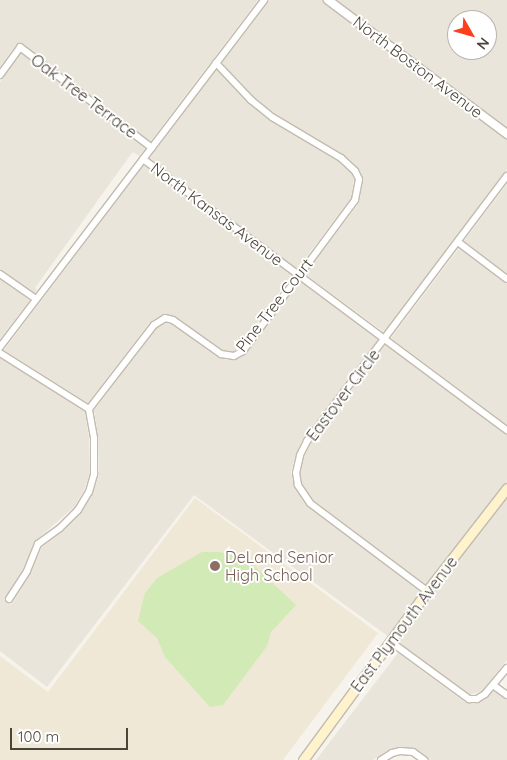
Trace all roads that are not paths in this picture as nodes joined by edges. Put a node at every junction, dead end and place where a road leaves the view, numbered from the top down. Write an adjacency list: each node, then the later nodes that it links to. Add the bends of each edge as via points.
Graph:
1 (264, 0): 3 (street)
2 (328, 0): 5 (street, North Boston Avenue)
3 (216, 63): 6 (street); 11 (street, Pine Tree Court, via 251,100 272,117 341,158 359,179 355,200)
4 (0, 74): 6 (street, Oak Tree Terrace, via 20,47)
5 (507, 134)
6 (152, 148): 7 (street)
7 (143, 159): 11 (street, North Kansas Avenue); 13 (street)
8 (507, 176): 9 (street, Eastover Circle)
9 (458, 242): 12 (street); 14 (street, Eastover Circle)
10 (0, 274): 13 (street)
11 (298, 274): 14 (street, North Kansas Avenue); 17 (street, Pine Tree Court, via 242,351 234,356 221,354 174,320 165,318 154,325)
12 (507, 279)
13 (36, 300): 15 (street)
14 (385, 338): 18 (street, North Kansas Avenue); 20 (street, Eastover Circle, via 307,441 296,473 298,485 310,503)
15 (0, 347)
16 (0, 353): 17 (street)
17 (89, 409): 21 (street, via 94,438 94,474 89,492 78,510 38,544 27,572)
18 (507, 430)
19 (507, 488): 20 (main road, East Plymouth Avenue)
20 (427, 591): 22 (main road, East Plymouth Avenue)
21 (9, 599)
22 (391, 642): 24 (street, via 468,700 477,699); 26 (main road, East Plymouth Avenue)
23 (507, 668): 24 (street)
24 (494, 685): 25 (street)
25 (507, 695)
26 (303, 760)
27 (381, 760): 28 (street, via 400,751 413,752)
28 (424, 760)

